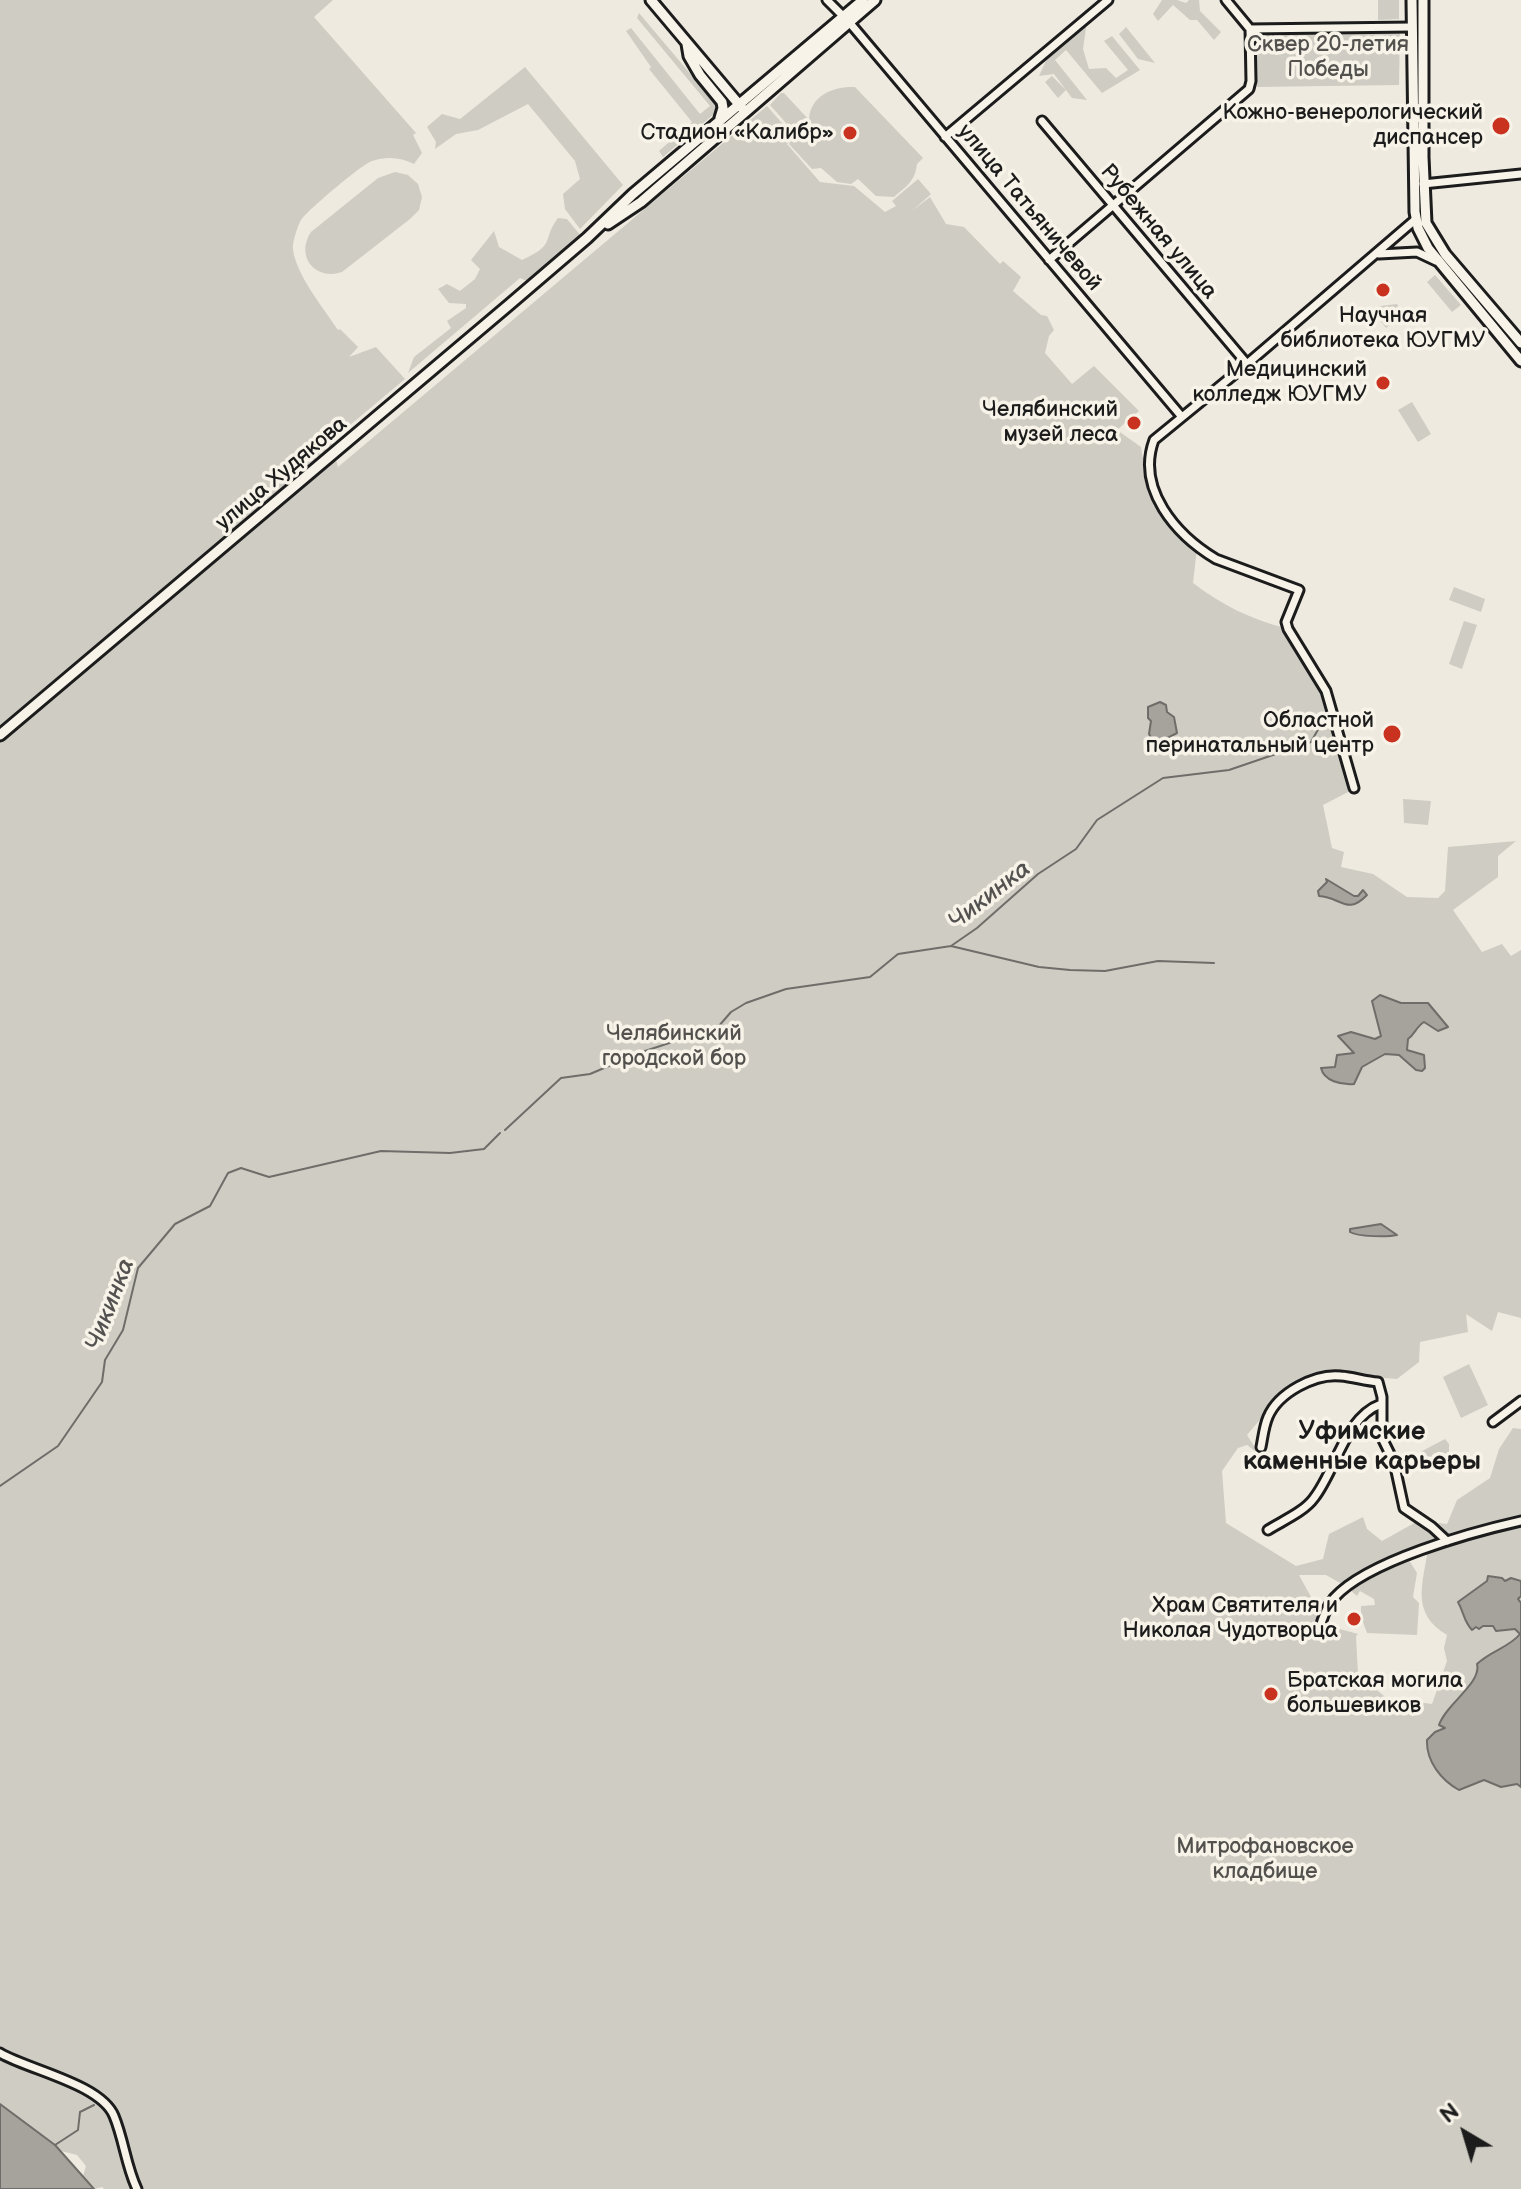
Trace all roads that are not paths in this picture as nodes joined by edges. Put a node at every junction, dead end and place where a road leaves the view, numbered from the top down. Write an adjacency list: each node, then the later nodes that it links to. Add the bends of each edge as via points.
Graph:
1 (651, 0): 12 (main road)
2 (827, 0): 9 (street, улица Татьяничевой)
3 (863, 0): 9 (main road, улица Худякова)
4 (875, 0): 9 (main road, улица Худякова)
5 (1108, 0): 16 (street)
6 (1226, 0): 11 (street)
7 (1412, 0): 10 (main road)
8 (1423, 0): 18 (main road)
9 (846, 19): 13 (main road, улица Худякова); 16 (street, улица Татьяничевой)
10 (1412, 27): 11 (street); 20 (main road)
11 (1250, 29): 19 (street, via 1249,89)
12 (686, 41): 13 (main road); 15 (main road, via 697,70 722,102)
13 (742, 108): 15 (main road, улица Худякова); 21 (main road, улица Худякова, via 641,202)
14 (1042, 121): 19 (street, Рубежная улица)
15 (717, 123): 21 (main road, улица Худякова)
16 (945, 137): 23 (street, улица Татьяничевой)
17 (1521, 174): 18 (street)
18 (1423, 184): 25 (main road, via 1430,233)
19 (1112, 207): 23 (street); 27 (street, Рубежная улица)
20 (1416, 219): 22 (street); 24 (main road)
21 (587, 238): 29 (main road, улица Худякова)
22 (1376, 254): 24 (street, via 1417,252); 27 (street)
23 (1049, 260): 28 (street, улица Татьяничевой)
24 (1438, 262): 26 (main road)
25 (1521, 343)
26 (1521, 361)
27 (1247, 364): 28 (street)
28 (1182, 417): 30 (street, via 1154,440 1150,452 1148,474 1161,505 1216,559 1299,590 1286,622 1326,691)
29 (0, 735)
30 (1354, 788)
31 (1521, 1401): 33 (street)
32 (1381, 1404): 34 (street, via 1378,1382 1340,1375 1310,1380 1274,1407); 36 (street, via 1356,1424 1313,1500); 37 (street, via 1382,1438 1394,1462 1404,1508)
33 (1493, 1422)
34 (1261, 1447)
35 (1521, 1521): 37 (street)
36 (1268, 1530)
37 (1447, 1541): 38 (street, via 1346,1586 1322,1617)
38 (1319, 1631)
39 (0, 2053): 40 (street, via 74,2083 104,2102 115,2118)
40 (137, 2189)

